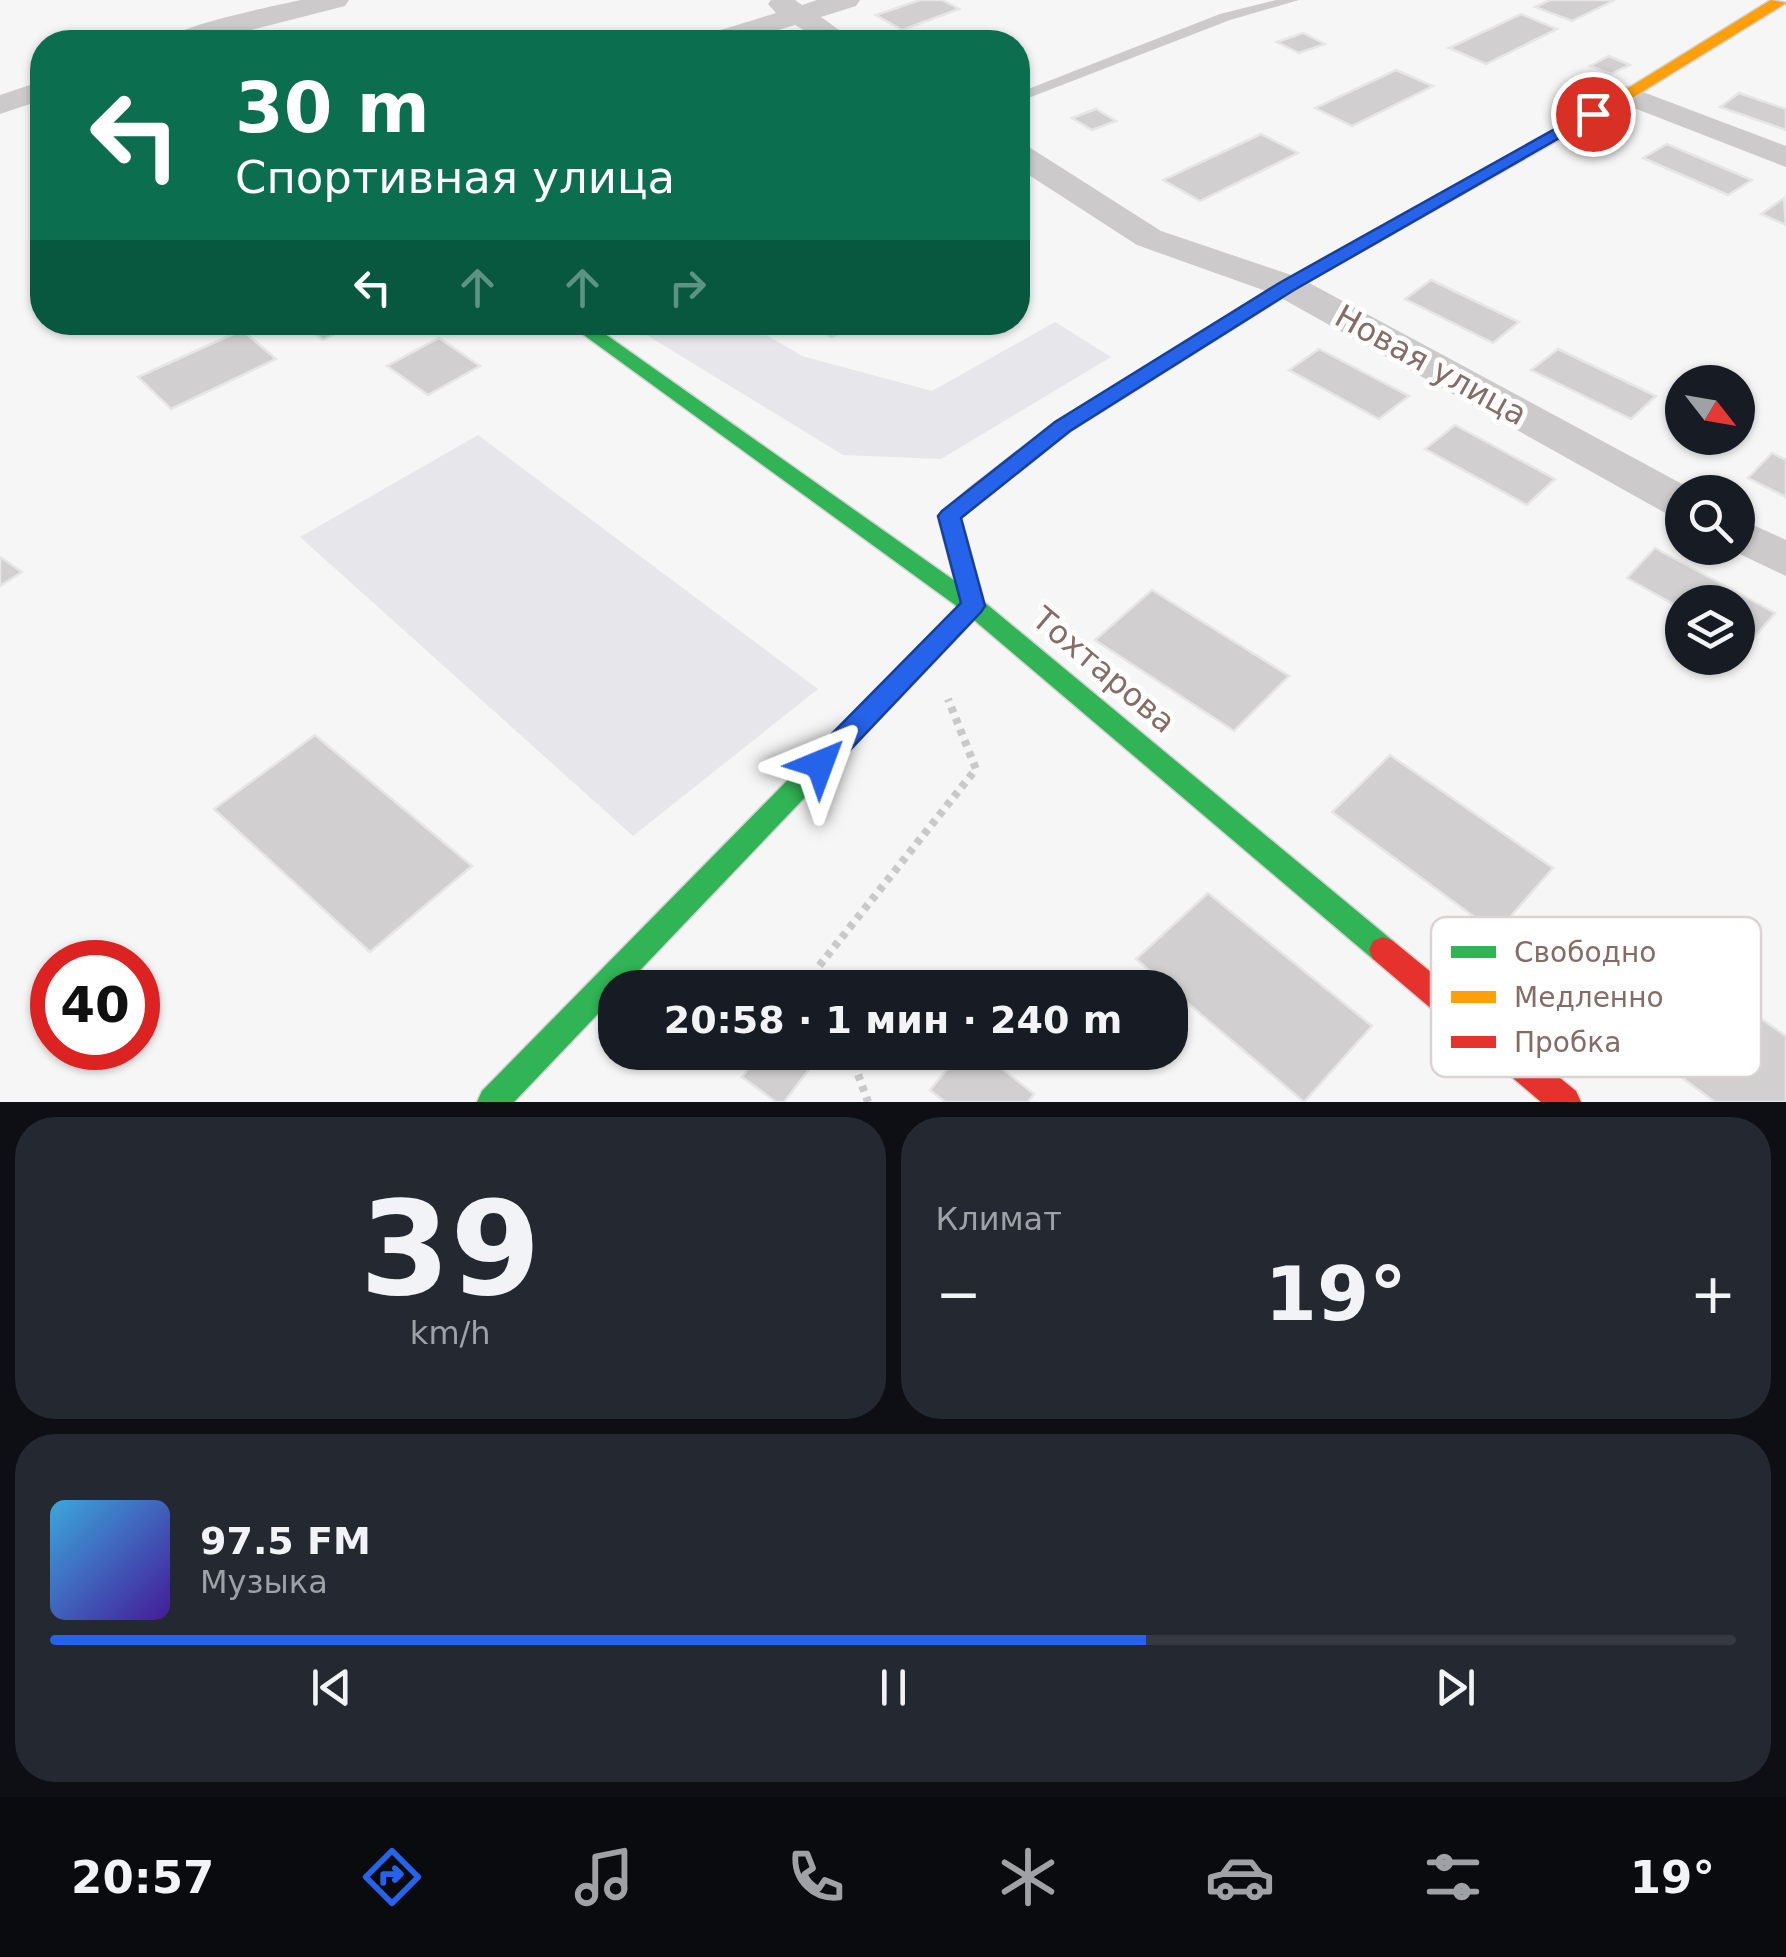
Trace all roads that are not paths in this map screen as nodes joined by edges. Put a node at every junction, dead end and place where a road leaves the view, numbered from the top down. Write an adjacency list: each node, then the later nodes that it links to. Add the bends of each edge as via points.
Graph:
1 (335, 0): 8 (street)
2 (846, 0): 5 (street)
3 (1292, 0): 11 (lane, via 1225,17)
4 (1781, 0): 13 (street)
5 (788, 8): 9 (street); 10 (street)
6 (193, 10): 7 (street)
7 (217, 30)
8 (242, 30)
9 (738, 30)
10 (823, 30)
11 (1030, 93)
12 (30, 94): 14 (street)
13 (1627, 96): 15 (street); 17 (street)
14 (0, 105)
15 (1786, 156)
16 (1030, 162): 17 (street, Новая улица, via 1149,238)
17 (1287, 286): 19 (street, Новая улица); 22 (street, via 1062,427 950,516)
18 (594, 335): 22 (street, Тохтарова)
19 (1665, 494)
20 (1755, 543): 21 (street)
21 (1786, 560)
22 (973, 606): 23 (street, Тохтарова); 25 (street)
23 (1431, 990)
24 (1534, 1077): 26 (street, Тохтарова)
25 (493, 1102)
26 (1564, 1102)

